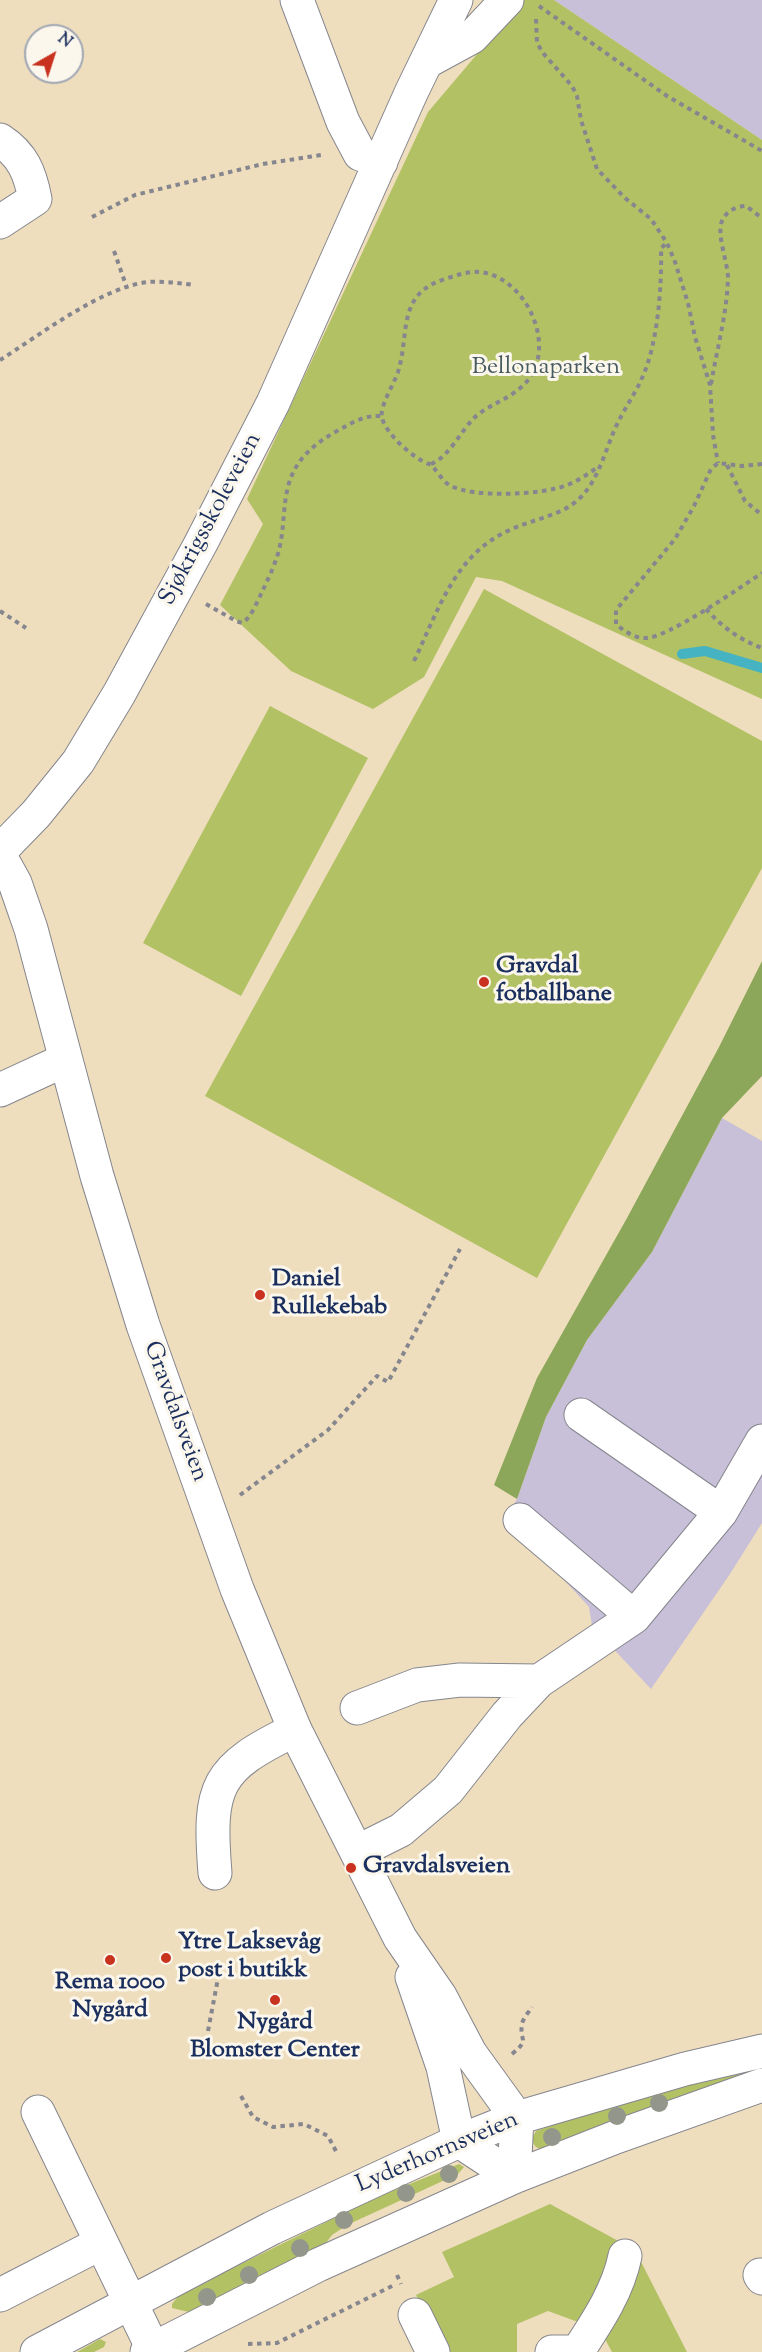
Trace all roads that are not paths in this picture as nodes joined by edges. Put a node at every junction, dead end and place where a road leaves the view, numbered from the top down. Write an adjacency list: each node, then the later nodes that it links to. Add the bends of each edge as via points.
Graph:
1 (297, 0): 6 (main road, via 343,122)
2 (456, 0): 4 (main road, Sjøkrigsskoleveien)
3 (507, 0): 4 (main road, via 472,38)
4 (426, 62): 6 (main road, Sjøkrigsskoleveien)
5 (0, 141): 7 (main road, via 14,149 23,162 35,199)
6 (370, 158): 8 (main road, Sjøkrigsskoleveien, via 273,403 177,587 78,762)
7 (0, 222)
8 (0, 851)
9 (0, 856): 10 (main road, Gravdalsveien, via 15,882 31,929)
10 (65, 1060): 11 (main road); 19 (main road, Gravdalsveien, via 163,1385 237,1589)
11 (0, 1090)
12 (581, 1415): 14 (main road)
13 (762, 1442): 14 (main road)
14 (721, 1512): 16 (main road)
15 (520, 1520): 16 (main road)
16 (634, 1617): 17 (main road)
17 (539, 1681): 18 (main road, via 417,1684); 20 (main road, via 448,1790 401,1830)
18 (357, 1708)
19 (295, 1730): 20 (main road, Gravdalsveien); 21 (main road, via 260,1747 234,1766 217,1790 211,1827)
20 (357, 1852): 22 (main road, Gravdalsveien)
21 (215, 1873)
22 (400, 1938): 26 (main road, Gravdalsveien, via 440,1996 470,2053); 27 (main road, Gravdalsveien, via 444,2067)
23 (762, 2050): 26 (main road, Lyderhornsveien)
24 (762, 2085): 28 (main road)
25 (38, 2112): 29 (main road)
26 (517, 2118): 27 (main road, Lyderhornsveien); 28 (main road)
27 (459, 2141): 28 (main road); 32 (main road, Lyderhornsveien, via 272,2228)
28 (514, 2177): 34 (main road, via 318,2265)
29 (101, 2243): 31 (main road); 32 (main road)
30 (625, 2256): 38 (main road, via 622,2272)
31 (0, 2295)
32 (131, 2301): 34 (main road); 35 (main road, Lyderhornsveien)
33 (414, 2315): 36 (main road)
34 (150, 2350)
35 (38, 2352)
36 (433, 2352)
37 (552, 2352): 38 (main road)
38 (579, 2352)

